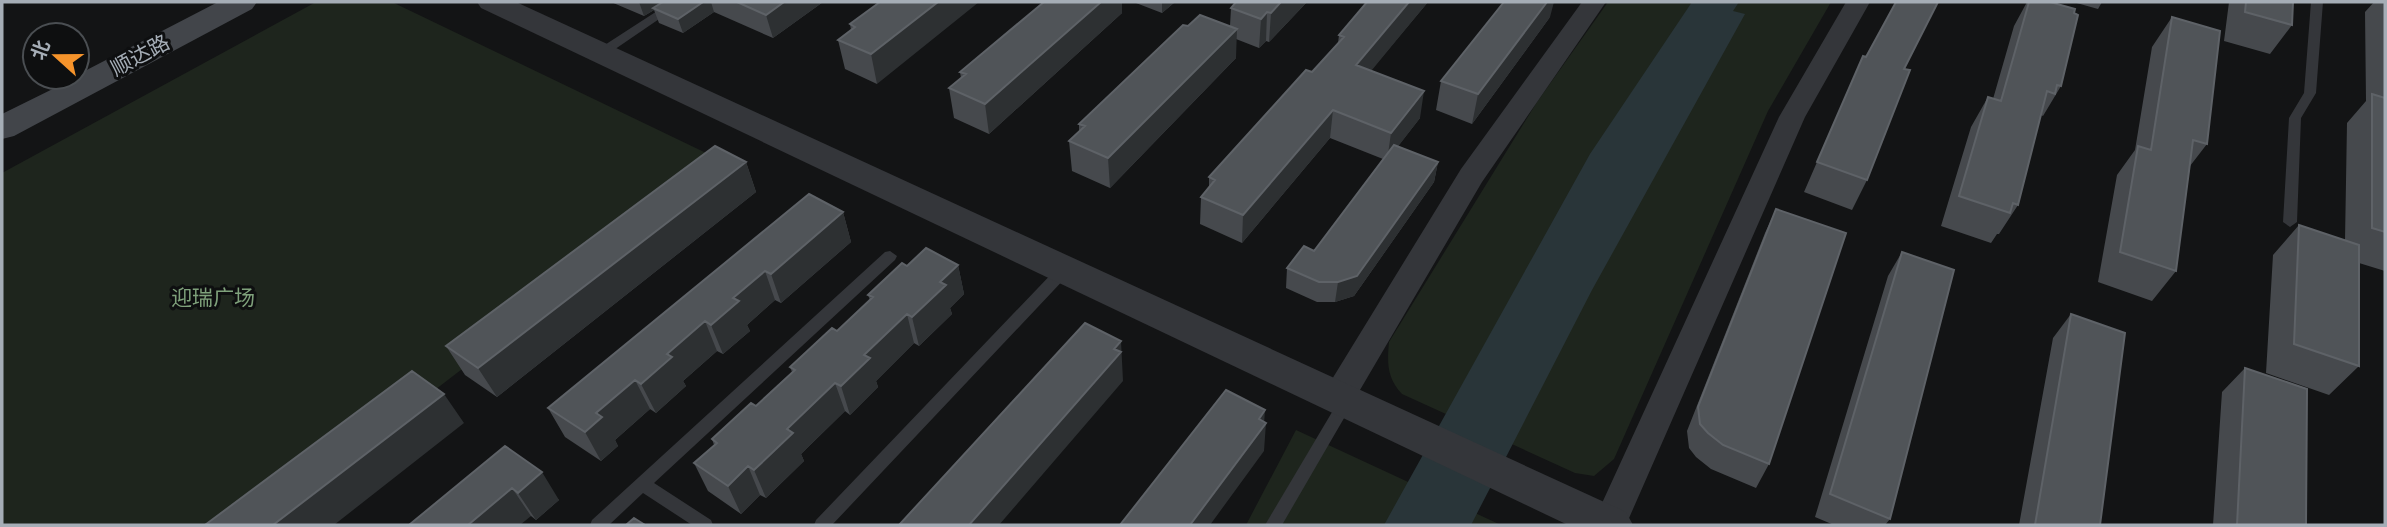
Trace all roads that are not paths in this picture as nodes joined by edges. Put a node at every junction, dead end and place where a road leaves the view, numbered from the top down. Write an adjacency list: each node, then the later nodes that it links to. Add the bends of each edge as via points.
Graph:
1 (208, 2): 9 (main road, 顺达路)
2 (242, 2): 12 (main road, 顺达路)
3 (492, 2): 8 (street)
4 (678, 2): 8 (lane)
5 (1594, 2): 16 (street, via 1471,176)
6 (1858, 2): 18 (street, via 1792,117)
7 (2317, 2): 13 (lane, via 2310,93 2295,118)
8 (601, 53): 15 (street)
9 (91, 63)
10 (37, 91): 11 (main road)
11 (2, 109)
12 (2, 128)
13 (2290, 222)
14 (890, 256): 17 (lane)
15 (1064, 270): 16 (street); 21 (lane)
16 (1342, 399): 18 (street); 22 (lane)
17 (642, 484): 19 (lane); 20 (lane)
18 (1596, 522)
19 (598, 525)
20 (705, 525)
21 (822, 525)
22 (1273, 525)

